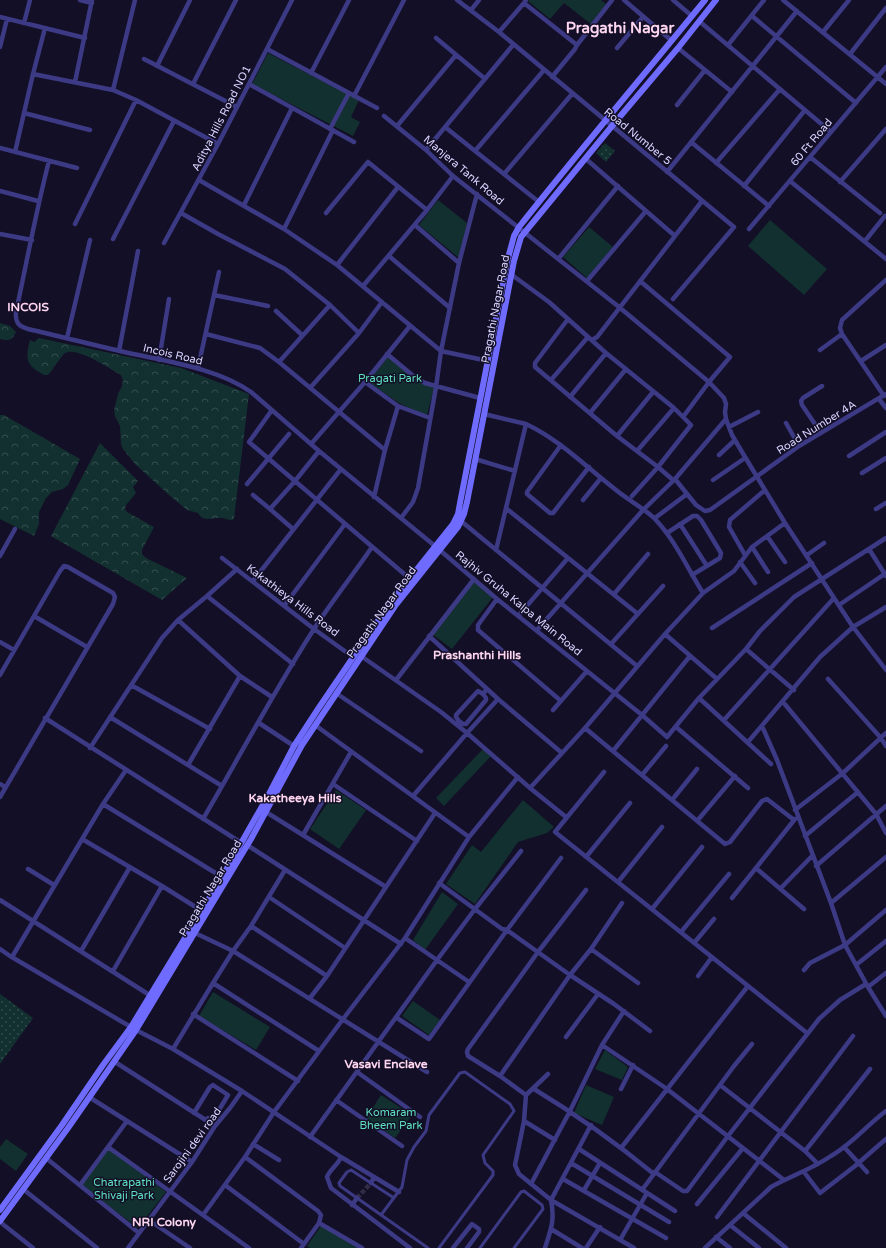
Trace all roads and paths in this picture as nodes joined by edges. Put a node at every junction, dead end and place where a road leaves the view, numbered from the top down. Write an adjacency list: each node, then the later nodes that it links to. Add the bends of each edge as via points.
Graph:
1 (30, 0): 30 (street)
2 (80, 0): 20 (street)
3 (135, 0): 63 (street)
4 (190, 0): 48 (street)
5 (236, 0): 59 (street)
6 (292, 0): 44 (street, Aditya Hills Road NO1)
7 (349, 0): 53 (street)
8 (404, 0): 67 (street)
9 (457, 0): 22 (street, Road Number 5)
10 (479, 0): 22 (street)
11 (612, 0): 39 (street)
12 (624, 0): 27 (street)
13 (673, 0): 24 (street)
14 (705, 0): 24 (main road, Pragathi Nagar Road)
15 (716, 0): 29 (main road, Pragathi Nagar Road)
16 (764, 0): 25 (street)
17 (783, 0): 23 (street)
18 (525, 1): 32 (street); 39 (street)
19 (846, 1): 33 (street)
20 (92, 2): 35 (street)
21 (886, 8): 45 (street)
22 (471, 10): 32 (street, Road Number 5)
23 (797, 11): 33 (street); 34 (street)
24 (692, 16): 37 (main road, Pragathi Nagar Road)
25 (752, 16): 34 (street); 40 (street)
26 (0, 17): 28 (street)
27 (643, 17): 37 (street); 42 (street)
28 (7, 19): 30 (street); 41 (street)
29 (699, 21): 40 (street); 43 (main road, Pragathi Nagar Road)
30 (24, 23): 31 (street)
31 (45, 28): 35 (street); 54 (street)
32 (499, 32): 38 (street, Road Number 5)
33 (823, 32): 45 (street)
34 (777, 37): 49 (street); 69 (street)
35 (85, 38): 58 (street)
36 (436, 38): 46 (street)
37 (672, 41): 77 (main road, Pragathi Nagar Road)
38 (513, 45): 51 (street, Road Number 5); 57 (street)
39 (577, 45): 55 (street)
40 (728, 45): 49 (street)
41 (0, 47)
42 (617, 48)
43 (678, 48): 52 (street); 80 (main road, Pragathi Nagar Road)
44 (266, 49): 53 (street); 60 (street, Aditya Hills Road NO1)
45 (850, 54): 56 (street)
46 (456, 55): 57 (street); 79 (street)
47 (144, 59): 48 (street)
48 (157, 66): 59 (street)
49 (753, 66): 62 (street); 64 (street)
50 (886, 67): 56 (street, 60 Ft Road)
51 (544, 70): 55 (street, Road Number 5); 91 (street)
52 (705, 70): 64 (street); 70 (street)
53 (311, 73): 65 (street)
54 (33, 74): 58 (street); 75 (street)
55 (552, 77): 66 (street, Road Number 5)
56 (878, 77): 61 (street); 69 (street, 60 Ft Road)
57 (484, 78): 81 (street)
58 (75, 82): 63 (street)
59 (192, 84): 71 (street)
60 (248, 84): 71 (street, Aditya Hills Road NO1); 72 (street)
61 (886, 84)
62 (780, 89): 74 (street); 96 (street)
63 (113, 90): 68 (street)
64 (732, 92): 87 (street)
65 (349, 93): 67 (street); 83 (street)
66 (572, 94): 77 (street, Road Number 5); 99 (street)
67 (354, 96): 73 (street)
68 (136, 100): 78 (street); 120 (street)
69 (856, 103): 85 (street, 60 Ft Road)
70 (677, 105)
71 (237, 107): 88 (street, Aditya Hills Road NO1)
72 (292, 108): 83 (street); 112 (street)
73 (377, 108)
74 (805, 110): 85 (street); 105 (street)
75 (24, 113): 82 (street); 92 (street)
76 (384, 116): 79 (street, Manjera Tank Road)
77 (605, 120): 80 (street, Road Number 5); 111 (main road, Pragathi Nagar Road)
78 (174, 121): 88 (street); 128 (street)
79 (397, 126): 90 (street, Manjera Tank Road)
80 (612, 126): 93 (main road, Pragathi Nagar Road); 98 (street, Road Number 5)
81 (445, 127): 90 (street); 91 (street)
82 (90, 130)
83 (332, 130): 86 (street); 123 (street)
84 (886, 130): 103 (street)
85 (831, 132): 94 (street, 60 Ft Road)
86 (354, 142)
87 (691, 142): 96 (street); 98 (street)
88 (218, 144): 101 (street, Aditya Hills Road NO1)
89 (0, 148): 92 (street)
90 (426, 150): 100 (street, Manjera Tank Road)
91 (475, 151): 99 (street)
92 (15, 152): 95 (street)
93 (586, 158): 104 (street); 125 (main road, Pragathi Nagar Road)
94 (810, 158): 102 (street, 60 Ft Road); 103 (street)
95 (49, 161): 97 (street); 109 (street, Incois Road)
96 (716, 163): 105 (street)
97 (77, 168)
98 (667, 172): 110 (street, Road Number 5)
99 (504, 174): 111 (street)
100 (453, 176): 108 (street, Manjera Tank Road); 114 (street)
101 (199, 180): 112 (street); 116 (street, Aditya Hills Road NO1)
102 (790, 181): 113 (street, 60 Ft Road); 131 (street)
103 (840, 182): 118 (street)
104 (618, 186): 115 (street); 135 (street)
105 (744, 186): 113 (street)
106 (398, 187): 114 (street); 117 (street, via 368,162); 138 (street)
107 (0, 191): 109 (street)
108 (478, 194): 122 (street, Manjera Tank Road); 137 (street)
109 (38, 201): 129 (street, Incois Road)
110 (702, 201): 127 (street); 147 (street, Road Number 5, via 734,227)
111 (539, 202): 122 (main road, Pragathi Nagar Road)
112 (244, 205): 123 (street)
113 (768, 206): 124 (street, 60 Ft Road)
114 (427, 210): 121 (street)
115 (646, 211): 127 (street); 142 (street)
116 (181, 213): 132 (street, Aditya Hills Road NO1); 149 (street, via 285,269)
117 (326, 213)
118 (880, 213)
119 (885, 216): 131 (street)
120 (74, 224)
121 (415, 225): 134 (street); 137 (street)
122 (519, 227): 125 (street, Manjera Tank Road); 169 (main road, Pragathi Nagar Road, via 507,262)
123 (284, 229): 138 (street)
124 (749, 229)
125 (525, 232): 135 (street, Manjera Tank Road); 140 (main road, Pragathi Nagar Road, via 519,243)
126 (0, 234): 129 (street)
127 (675, 236): 143 (street)
128 (113, 239)
129 (32, 240): 160 (street, Incois Road, via 16,321 21,327)
130 (90, 240): 160 (street)
131 (865, 241): 136 (street)
132 (164, 243)
133 (138, 252): 164 (street)
134 (389, 256): 144 (street); 152 (street)
135 (559, 258): 142 (street, Manjera Tank Road)
136 (886, 258)
137 (459, 263): 152 (street)
138 (337, 265): 144 (street)
139 (219, 272): 145 (street)
140 (512, 275): 154 (street); 191 (main road, Pragathi Nagar Road)
141 (886, 280): 158 (street, via 842,320)
142 (587, 281): 151 (street, Manjera Tank Road)
143 (640, 281): 151 (street); 176 (street, via 730,357)
144 (363, 286): 148 (street)
145 (214, 295): 150 (street); 157 (street)
146 (168, 299): 168 (street)
147 (673, 299)
148 (382, 302): 155 (street); 156 (street)
149 (330, 305): 156 (street); 159 (street)
150 (268, 306)
151 (619, 307): 161 (street, via 597,337); 176 (street, Manjera Tank Road)
152 (450, 308): 165 (street)
153 (276, 311): 159 (street)
154 (568, 319): 161 (street); 174 (street, Road Number 4A, via 535,363 535,367)
155 (410, 326): 165 (street); 167 (street)
156 (359, 332): 179 (street)
157 (206, 334): 171 (street, via 260,348); 172 (street)
158 (842, 334): 163 (street); 170 (street)
159 (302, 335): 171 (street)
160 (67, 338): 164 (street, Incois Road)
161 (590, 338): 166 (street); 174 (street)
162 (886, 345): 170 (street)
163 (820, 350)
164 (119, 351): 168 (street, Incois Road)
165 (441, 351): 169 (street); 178 (street)
166 (606, 353): 173 (street); 182 (street)
167 (387, 354): 175 (street); 178 (street, via 417,379)
168 (159, 360): 172 (street, Incois Road)
169 (488, 361): 183 (main road, Pragathi Nagar Road)
170 (861, 361): 181 (street)
171 (278, 362): 179 (street)
172 (198, 368): 187 (street, Incois Road, via 242,385)
173 (626, 369): 180 (street); 190 (street)
174 (551, 380): 182 (street, Road Number 4A)
175 (365, 382): 184 (street); 188 (street)
176 (709, 382): 193 (street); 194 (street, Manjera Tank Road, via 724,398)
177 (822, 386): 199 (street, via 801,401)
178 (436, 387): 183 (street); 192 (street)
179 (310, 388): 188 (street)
180 (654, 392): 185 (street); 201 (street)
181 (883, 396): 186 (street); 199 (street, Road Number 4A)
182 (570, 397): 190 (street, Road Number 4A)
183 (480, 398): 252 (main road, Pragathi Nagar Road, via 458,514)
184 (398, 406): 192 (street); 206 (street)
185 (674, 408): 193 (street); 208 (street)
186 (886, 408)
187 (272, 410): 203 (street, Incois Road); 213 (street, via 249,442)
188 (339, 412): 203 (street); 206 (street)
189 (758, 412): 197 (street)
190 (590, 413): 201 (street, Road Number 4A)
191 (484, 414): 196 (street); 214 (main road, Pragathi Nagar Road)
192 (430, 418): 238 (street, via 418,488 413,502)
193 (683, 418): 216 (street, via 691,425)
194 (726, 419): 197 (street, Manjera Tank Road); 222 (street)
195 (786, 423): 205 (street)
196 (526, 424): 204 (street); 218 (street)
197 (729, 427): 202 (street, Manjera Tank Road)
198 (886, 432): 210 (street)
199 (821, 433): 205 (street, Road Number 4A)
200 (289, 434): 213 (street)
201 (617, 436): 208 (street, Road Number 4A)
202 (735, 440): 209 (street); 211 (street, Manjera Tank Road)
203 (311, 444): 207 (street, Incois Road)
204 (561, 445): 215 (street); 215 (street, via 527,492 550,513 553,513)
205 (799, 446): 220 (street, Road Number 4A)
206 (384, 450): 230 (street)
207 (319, 451): 217 (street, Incois Road); 224 (street)
208 (637, 451): 216 (street, Road Number 4A)
209 (719, 455)
210 (849, 456)
211 (745, 458): 220 (street, Manjera Tank Road); 223 (street)
212 (886, 458): 219 (street)
213 (269, 459): 224 (street); 225 (street)
214 (475, 459): 218 (street); 240 (main road, Pragathi Nagar Road, via 466,508)
215 (589, 467): 221 (street)
216 (658, 467): 222 (street, Road Number 4A); 229 (street)
217 (341, 469): 230 (street, Incois Road); 231 (street)
218 (515, 471): 235 (street)
219 (862, 473)
220 (757, 476): 226 (street, Manjera Tank Road); 227 (street, Road Number 4A, via 710,510 702,510)
221 (601, 478): 232 (street); 237 (street)
222 (674, 479): 227 (street, Road Number 4A); 237 (street)
223 (713, 480)
224 (295, 481): 231 (street); 234 (street)
225 (247, 484)
226 (765, 490): 241 (street, Manjera Tank Road); 258 (street, via 729,523)
227 (687, 494): 239 (street)
228 (253, 495): 234 (street)
229 (632, 496)
230 (374, 497): 238 (street, Incois Road)
231 (316, 500): 242 (street); 244 (street)
232 (583, 500)
233 (886, 503): 236 (street)
234 (270, 509): 244 (street)
235 (507, 509): 254 (street); 260 (street)
236 (876, 509)
237 (643, 510): 239 (street); 267 (street)
238 (401, 518): 252 (street, Incois Road)
239 (654, 518): 246 (street)
240 (461, 521): 252 (main road, Pragathi Nagar Road, via 452,536); 254 (street)
241 (786, 523): 247 (street); 256 (street, Manjera Tank Road)
242 (345, 524): 250 (street); 284 (street)
243 (680, 524): 246 (street); 264 (street); 264 (street, via 693,516 701,520 721,553 720,558)
244 (293, 529): 273 (street)
245 (15, 530): 257 (street)
246 (667, 533): 269 (street)
247 (767, 536): 251 (street); 262 (street)
248 (886, 538): 253 (street)
249 (824, 543): 256 (street)
250 (372, 547): 270 (street); 292 (street)
251 (752, 547): 258 (street); 266 (street)
252 (437, 548): 270 (main road, Pragathi Nagar Road); 271 (street, Rajhiv Gruha Kalpa Main Road); 301 (main road, Pragathi Nagar Road)
253 (869, 549): 268 (street); 272 (street)
254 (496, 550): 276 (street)
255 (648, 554): 278 (street)
256 (807, 555): 263 (street, Manjera Tank Road)
257 (0, 556)
258 (745, 556): 261 (street)
259 (222, 558): 265 (street, Kakathieya Hills Road)
260 (568, 558): 267 (street); 276 (street)
261 (740, 562): 274 (street); 277 (street, via 734,571)
262 (785, 562)
263 (812, 563): 272 (street, Manjera Tank Road); 291 (street)
264 (707, 566): 269 (street)
265 (236, 569): 273 (street, Kakathieya Hills Road); 279 (street)
266 (768, 572)
267 (588, 574): 278 (street); 282 (street)
268 (886, 574): 283 (street)
269 (692, 575): 277 (street)
270 (409, 578): 303 (main road, Pragathi Nagar Road)
271 (474, 579): 281 (street, Rajhiv Gruha Kalpa Main Road); 295 (street)
272 (822, 580): 280 (street, Manjera Tank Road); 299 (street, via 794,597)
273 (253, 581): 284 (street, Kakathieya Hills Road)
274 (755, 583)
275 (663, 586): 286 (street)
276 (542, 588): 282 (street); 287 (street)
277 (703, 593): 294 (street)
278 (614, 594): 286 (street)
279 (207, 596): 289 (street); 304 (street)
280 (834, 598): 283 (street, Manjera Tank Road); 306 (street)
281 (497, 599): 287 (street, Rajhiv Gruha Kalpa Main Road); 323 (street, via 478,625 478,630)
282 (560, 603): 293 (street); 297 (street)
283 (839, 604): 290 (street, Manjera Tank Road)
284 (284, 606): 292 (street, Kakathieya Hills Road)
285 (886, 607): 290 (street)
286 (638, 614): 297 (street)
287 (519, 615): 293 (street, Rajhiv Gruha Kalpa Main Road)
288 (34, 616): 298 (street); 298 (street, via 64,566 111,591 114,600); 300 (street)
289 (178, 620): 310 (street); 314 (street, via 162,638)
290 (854, 627): 307 (street, Manjera Tank Road); 316 (street, via 820,658)
291 (712, 628)
292 (314, 629): 303 (street, Kakathieya Hills Road); 304 (street)
293 (537, 630): 308 (street, Rajhiv Gruha Kalpa Main Road)
294 (665, 634): 302 (street); 305 (street)
295 (429, 636): 313 (street); 315 (street)
296 (0, 642): 300 (street)
297 (611, 644): 305 (street)
298 (87, 647): 328 (street)
299 (746, 649): 306 (street); 311 (street)
300 (14, 650): 309 (street)
301 (361, 656): 313 (street); 317 (main road, Pragathi Nagar Road)
302 (690, 656): 311 (street); 326 (street)
303 (353, 657): 341 (main road, Pragathi Nagar Road)
304 (293, 664): 320 (street)
305 (637, 666): 319 (street)
306 (770, 669): 316 (street); 329 (street)
307 (886, 670)
308 (587, 671): 319 (street, Rajhiv Gruha Kalpa Main Road); 323 (street)
309 (0, 675)
310 (240, 676): 320 (street); 336 (street)
311 (717, 679): 321 (street)
312 (828, 679): 339 (street)
313 (396, 680): 330 (street)
314 (131, 685): 327 (street); 336 (street)
315 (487, 689): 318 (street); 322 (street)
316 (794, 690): 324 (street)
317 (336, 693): 332 (main road, Pragathi Nagar Road); 345 (street)
318 (484, 694): 330 (street, via 478,691 471,698 456,715); 330 (street, via 486,700 466,724)
319 (614, 694): 326 (street, Rajhiv Gruha Kalpa Main Road); 335 (street)
320 (272, 697): 331 (street)
321 (699, 698): 329 (street); 334 (street)
322 (498, 699): 337 (street); 348 (street)
323 (561, 701): 325 (street)
324 (783, 702): 333 (street); 354 (street)
325 (553, 710)
326 (642, 715): 334 (street, Rajhiv Gruha Kalpa Main Road, via 667,737); 346 (street)
327 (110, 717): 344 (street); 350 (street)
328 (45, 718): 344 (street); 361 (street)
329 (724, 720): 340 (street)
330 (457, 722): 337 (street)
331 (259, 723): 341 (street); 360 (street)
332 (315, 725): 347 (street); 372 (main road, Pragathi Nagar Road)
333 (762, 726): 340 (street); 371 (street)
334 (676, 727): 356 (street)
335 (585, 728): 346 (street); 348 (street)
336 (210, 729): 350 (street)
337 (467, 733): 357 (street); 365 (street)
338 (886, 733): 339 (street)
339 (881, 738): 343 (street); 354 (street)
340 (748, 742): 349 (street)
341 (294, 746): 386 (main road, Pragathi Nagar Road)
342 (666, 746): 355 (street)
343 (886, 746)
344 (90, 748): 352 (street)
345 (421, 751)
346 (613, 751): 355 (street)
347 (351, 752): 359 (street); 365 (street)
348 (562, 753): 362 (street)
349 (771, 764)
350 (188, 765): 360 (street)
351 (697, 769): 367 (street)
352 (126, 770): 369 (street); 377 (street)
353 (604, 772): 375 (street)
354 (843, 773): 364 (street); 371 (street)
355 (642, 775): 367 (street)
356 (734, 776): 363 (street); 378 (street)
357 (518, 777): 362 (street); 383 (street)
358 (0, 784): 361 (street)
359 (333, 784): 381 (street); 385 (street)
360 (222, 786): 377 (street)
361 (5, 787): 366 (street)
362 (530, 788): 375 (street)
363 (748, 788)
364 (858, 792): 374 (street); 382 (street)
365 (413, 796): 373 (street)
366 (0, 797)
367 (672, 800): 378 (street)
368 (630, 803): 391 (street)
369 (103, 804): 384 (street); 400 (street)
370 (886, 806): 374 (street)
371 (795, 810): 376 (street)
372 (266, 812): 381 (street); 387 (main road, Pragathi Nagar Road)
373 (435, 813): 383 (street); 385 (street)
374 (876, 814): 380 (street); 394 (street)
375 (566, 817): 391 (street, via 555,832)
376 (796, 818): 378 (street, via 767,798 730,842 725,844); 382 (street); 397 (street)
377 (203, 819): 386 (street)
378 (697, 821)
379 (662, 828): 401 (street)
380 (886, 833)
381 (303, 835): 405 (street)
382 (805, 836): 390 (street)
383 (469, 837): 402 (street)
384 (82, 839): 395 (street); 403 (street)
385 (417, 841): 405 (street)
386 (240, 842): 400 (main road, Pragathi Nagar Road)
387 (247, 845): 398 (street); 424 (main road, Pragathi Nagar Road)
388 (702, 847): 414 (street)
389 (521, 851): 413 (street)
390 (813, 855): 394 (street); 406 (street)
391 (586, 857): 401 (street)
392 (886, 857): 412 (street)
393 (561, 858): 422 (street)
394 (816, 866): 412 (street)
395 (130, 867): 404 (street); 434 (street)
396 (28, 869): 403 (street)
397 (757, 869): 406 (street); 409 (street)
398 (285, 870): 408 (street); 419 (street)
399 (729, 874): 423 (street)
400 (222, 877): 417 (main road, Pragathi Nagar Road)
401 (618, 882): 414 (street)
402 (439, 883): 413 (street); 425 (street)
403 (54, 885): 420 (street)
404 (162, 886): 417 (street); 441 (street)
405 (386, 887): 419 (street)
406 (780, 889): 415 (street)
407 (586, 890): 435 (street)
408 (269, 898): 421 (street); 430 (street)
409 (732, 898)
410 (0, 900): 420 (street)
411 (622, 903): 432 (street)
412 (831, 903): 429 (street)
413 (475, 909): 422 (street); 438 (street)
414 (652, 909): 423 (street)
415 (804, 909)
416 (886, 910): 429 (street)
417 (202, 911): 452 (main road, Pragathi Nagar Road)
418 (714, 919): 427 (street)
419 (364, 920): 428 (street); 430 (street)
420 (33, 921): 434 (street); 436 (street)
421 (251, 926): 433 (street); 444 (street)
422 (507, 930): 435 (street); 446 (street)
423 (681, 932): 427 (street)
424 (195, 933): 433 (street); 459 (main road, Pragathi Nagar Road)
425 (405, 938): 428 (street); 438 (street)
426 (886, 941): 439 (street)
427 (694, 943): 437 (street)
428 (401, 944): 458 (street)
429 (845, 945): 439 (street); 440 (street, via 810,963)
430 (345, 948): 444 (street)
431 (0, 949): 436 (street)
432 (591, 949): 443 (street); 448 (street)
433 (233, 950): 447 (street); 453 (street)
434 (81, 951): 441 (street)
435 (538, 952): 443 (street); 475 (street, via 467,1052 468,1056)
436 (12, 957): 459 (street)
437 (712, 957): 445 (street); 449 (street)
438 (437, 960): 446 (street); 457 (street)
439 (856, 965): 450 (street)
440 (804, 970)
441 (113, 971): 452 (street)
442 (886, 974): 450 (street)
443 (570, 975): 451 (street); 475 (street)
444 (326, 976): 453 (street)
445 (698, 976)
446 (469, 982): 457 (street, via 429,1039)
447 (213, 983): 455 (street); 468 (street)
448 (638, 983)
449 (748, 986): 461 (street); 480 (street)
450 (867, 986): 456 (street); 461 (street, via 840,1000)
451 (598, 994): 454 (street); 463 (street)
452 (151, 996): 459 (main road, Pragathi Nagar Road)
453 (310, 998): 458 (street)
454 (624, 1011): 460 (street); 466 (street)
455 (193, 1014): 467 (street); 476 (street)
456 (886, 1016)
457 (397, 1018): 464 (street)
458 (343, 1019): 464 (street); 468 (street)
459 (134, 1029): 467 (street); 469 (main road, Pragathi Nagar Road); 541 (main road, Pragathi Nagar Road, via 103,1065)
460 (650, 1031)
461 (807, 1033): 485 (street)
462 (853, 1036): 496 (street)
463 (566, 1037)
464 (379, 1042): 472 (street); 473 (street)
465 (752, 1044): 477 (street)
466 (602, 1045): 470 (street); 487 (street)
467 (173, 1049): 481 (street)
468 (319, 1051): 476 (street)
469 (114, 1062): 483 (main road, Pragathi Nagar Road); 486 (street)
470 (633, 1066): 479 (street); 480 (street)
471 (870, 1069): 508 (street)
472 (357, 1072): 484 (street); 491 (street)
473 (427, 1072)
474 (548, 1074): 478 (street)
475 (500, 1076): 482 (street)
476 (298, 1081): 489 (street)
477 (720, 1085): 485 (street); 490 (street)
478 (534, 1089): 482 (street); 487 (street)
479 (620, 1089)
480 (667, 1089): 490 (street); 505 (street)
481 (242, 1091): 489 (street); 494 (street, Sarojini devi road)
482 (526, 1095): 493 (street)
483 (89, 1097): 492 (street); 511 (main road, Pragathi Nagar Road)
484 (336, 1100): 497 (street); 502 (street)
485 (750, 1108): 496 (street); 498 (street)
486 (194, 1111): 494 (street); 494 (street, via 213,1085 228,1095)
487 (570, 1111): 495 (street); 500 (street)
488 (886, 1111): 504 (street)
489 (274, 1112): 497 (street); 501 (street)
490 (699, 1113): 498 (street); 521 (street)
491 (420, 1117)
492 (127, 1121): 503 (street); 514 (street)
493 (524, 1122): 500 (street); 527 (street, via 515,1165 519,1174)
494 (215, 1123): 514 (street, Sarojini devi road)
495 (591, 1125): 505 (street); 507 (street)
496 (781, 1132): 508 (street); 513 (street)
497 (310, 1136): 510 (street)
498 (728, 1136): 506 (street); 521 (street, via 687,1191)
499 (886, 1139): 517 (street)
500 (555, 1140): 527 (street)
501 (254, 1144): 509 (street); 512 (street)
502 (402, 1146)
503 (108, 1147): 528 (street); 532 (street)
504 (844, 1147): 517 (street); 518 (street)
505 (621, 1148): 521 (street)
506 (743, 1148): 513 (street); 539 (street)
507 (579, 1149): 515 (street); 516 (street)
508 (805, 1151): 518 (street)
509 (245, 1157): 529 (street); 551 (street, via 318,1211 321,1215)
510 (341, 1157): 523 (street); 540 (street, via 327,1179 331,1188)
511 (46, 1158): 528 (street); 530 (main road, Pragathi Nagar Road)
512 (279, 1160)
513 (759, 1160): 525 (street); 546 (street)
514 (192, 1162): 532 (street, Sarojini devi road)
515 (572, 1163): 522 (street); 524 (street)
516 (600, 1163): 522 (street); 534 (street)
517 (858, 1163): 519 (street, via 820,1193); 520 (street)
518 (818, 1164): 519 (street)
519 (804, 1172): 525 (street)
520 (867, 1172)
521 (655, 1173): 534 (street)
522 (592, 1176): 531 (street); 538 (street)
523 (374, 1177): 526 (street); 533 (street)
524 (563, 1179): 531 (street); 537 (street)
525 (784, 1180): 543 (street, via 770,1187)
526 (371, 1183): 535 (street, via 351,1170 347,1172 339,1184); 536 (street)
527 (531, 1184): 537 (street)
528 (80, 1185): 555 (street)
529 (225, 1185): 544 (street); 560 (street)
530 (23, 1189): 549 (main road, Pragathi Nagar Road); 562 (street)
531 (584, 1190): 547 (street)
532 (170, 1191): 544 (street); 548 (street, Sarojini devi road)
533 (399, 1192): 536 (street); 569 (street, via 407,1160 426,1131 429,1115 462,1072 513,1107 513,1114 483,1155 493,1175)
534 (644, 1192): 538 (street); 542 (street)
535 (357, 1198): 540 (street); 545 (street)
536 (394, 1198): 545 (street)
537 (551, 1200): 553 (street); 554 (street, via 554,1214)
538 (640, 1204): 547 (street); 550 (street)
539 (697, 1204)
540 (352, 1205): 567 (street)
541 (0, 1210)
542 (675, 1211)
543 (743, 1213): 552 (street); 581 (street)
544 (203, 1215): 565 (street)
545 (381, 1215): 568 (street)
546 (717, 1217)
547 (633, 1218): 557 (street); 558 (street)
548 (149, 1220): 555 (street, Sarojini devi road); 559 (street)
549 (0, 1221): 561 (street)
550 (669, 1222)
551 (320, 1223): 560 (street); 566 (street)
552 (730, 1225): 556 (street); 580 (street)
553 (600, 1227): 558 (street); 576 (street)
554 (551, 1230): 574 (street); 575 (street)
555 (139, 1233): 563 (street, Sarojini devi road)
556 (716, 1237): 578 (street); 579 (street)
557 (666, 1238)
558 (620, 1240): 577 (street)
559 (182, 1246): 564 (street)
560 (303, 1246)
561 (30, 1247)
562 (97, 1248)
563 (128, 1248)
564 (190, 1248)
565 (249, 1248)
566 (362, 1248)
567 (410, 1248)
568 (428, 1248)
569 (439, 1248)
570 (453, 1248): 571 (street, via 472,1224 479,1232)
571 (467, 1248)
572 (480, 1248): 573 (street, via 524,1191 542,1205 543,1209)
573 (514, 1248)
574 (544, 1248)
575 (582, 1248)
576 (586, 1248)
577 (634, 1248)
578 (705, 1248)
579 (730, 1248)
580 (759, 1248)
581 (786, 1248)

